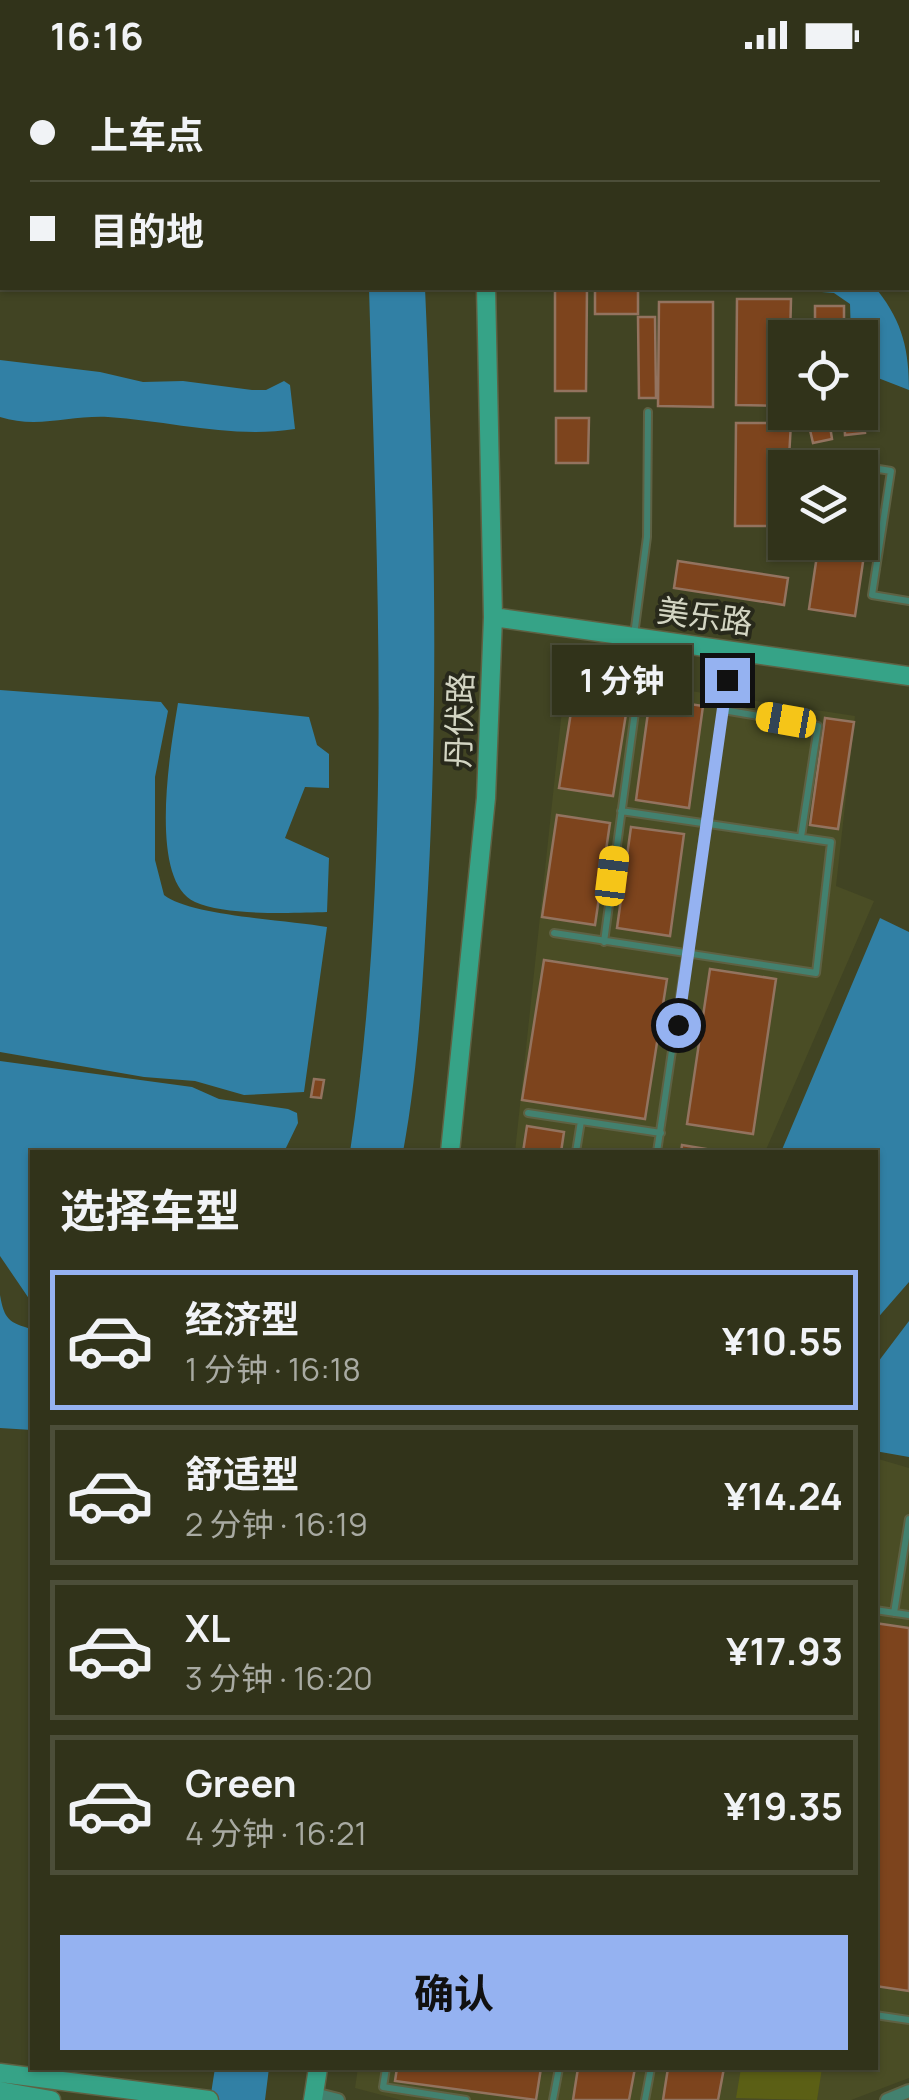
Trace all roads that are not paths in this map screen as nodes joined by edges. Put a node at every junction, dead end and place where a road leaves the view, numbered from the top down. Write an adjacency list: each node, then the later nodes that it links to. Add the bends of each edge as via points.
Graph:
1 (486, 290): 7 (main road, 丹伏路)
2 (648, 412): 8 (lane, via 648,537)
3 (878, 469): 4 (lane, via 891,471)
4 (878, 556)
5 (877, 560): 6 (lane, via 872,595)
6 (909, 600)
7 (493, 617): 8 (main road, 美乐路); 22 (main road, 丹伏路, via 486,798)
8 (634, 637): 9 (main road, 美乐路)
9 (731, 650): 10 (main road, 美乐路); 11 (lane)
10 (909, 676)
11 (723, 710): 14 (lane); 15 (lane, via 818,726)
12 (636, 712): 13 (lane)
13 (621, 811): 14 (lane); 17 (lane)
14 (707, 824): 15 (lane); 18 (lane)
15 (801, 837): 18 (lane, via 831,842 816,973)
16 (554, 933): 17 (lane)
17 (604, 942): 18 (lane)
18 (689, 953): 21 (lane)
19 (528, 1112): 20 (lane)
20 (581, 1121): 21 (lane); 23 (lane)
21 (660, 1133): 24 (lane)
22 (450, 1150)
23 (576, 1150)
24 (658, 1150)
25 (909, 1518): 27 (lane)
26 (878, 1610): 27 (lane)
27 (894, 1612): 28 (lane)
28 (909, 1615)
29 (878, 2015): 30 (lane)
30 (909, 2020)
31 (318, 2070): 37 (main road)
32 (386, 2070): 42 (lane, via 383,2087)
33 (559, 2070): 43 (lane)
34 (650, 2070): 44 (lane)
35 (4, 2082): 38 (main road); 39 (main road)
36 (909, 2092): 45 (street)
37 (314, 2097): 41 (street)
38 (201, 2099): 40 (main road)
39 (51, 2100)
40 (209, 2100)
41 (338, 2100)
42 (466, 2100)
43 (554, 2100)
44 (645, 2100)
45 (887, 2100)

